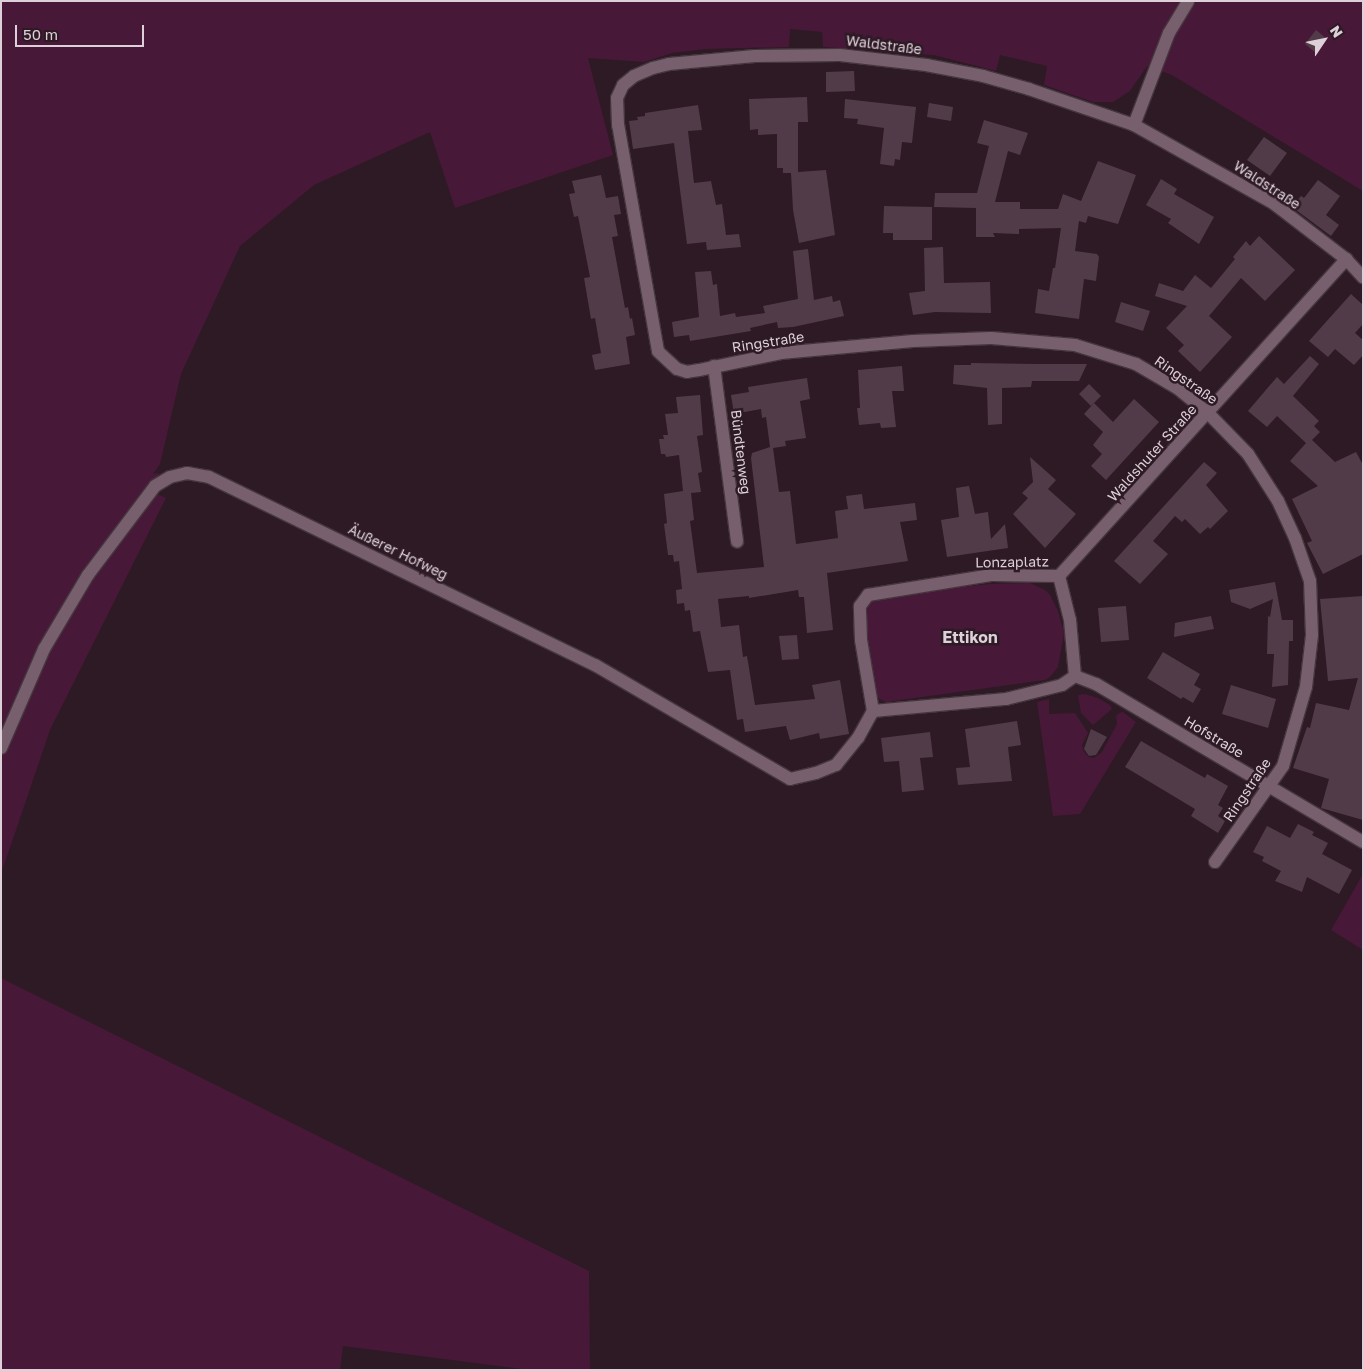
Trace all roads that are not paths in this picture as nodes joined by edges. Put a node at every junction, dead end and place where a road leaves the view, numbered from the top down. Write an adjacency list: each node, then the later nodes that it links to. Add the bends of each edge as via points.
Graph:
1 (1188, 1): 2 (street, via 1170,33)
2 (1134, 125): 3 (street, Waldstraße, via 1273,203); 5 (street, Waldstraße, via 983,76 926,65 840,55 756,56 669,64 634,76 623,84 617,98 618,125)
3 (1346, 259): 4 (street, Waldstraße); 7 (street, Waldshuter Straße)
4 (1363, 277)
5 (658, 351): 6 (street, Ringstraße, via 677,369 688,372)
6 (714, 366): 7 (street, Ringstraße, via 828,348 991,338 1033,341 1075,345 1136,364); 8 (street, Bündtenweg)
7 (1208, 412): 9 (street, Waldshuter Straße); 13 (street, Ringstraße, via 1248,454 1266,481 1295,538 1310,581 1312,635 1306,687 1283,766)
8 (737, 541)
9 (1060, 576): 10 (street, Lonzaplatz, via 1070,620); 11 (street, Lonzaplatz, via 992,575 868,595 860,606 861,640)
10 (1075, 676): 11 (street, via 1062,685 1006,699); 13 (street, Hofstraße, via 1096,684)
11 (873, 711): 12 (street, Äußerer Hofweg, via 858,738 836,765 790,779 596,665 209,477 187,473 170,477 154,486 88,575 44,649)
12 (1, 748)
13 (1269, 788): 14 (street, Hofstraße); 15 (street, Ringstraße)
14 (1363, 842)
15 (1216, 862)

